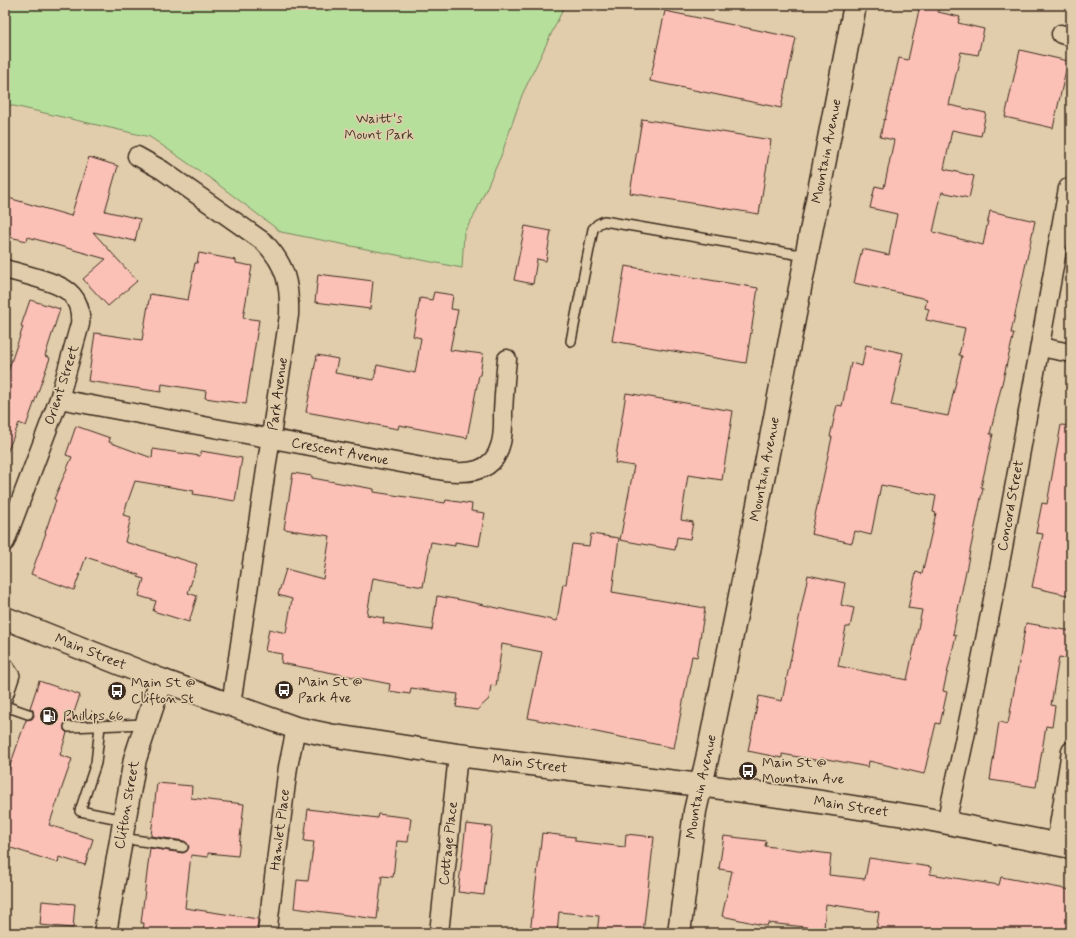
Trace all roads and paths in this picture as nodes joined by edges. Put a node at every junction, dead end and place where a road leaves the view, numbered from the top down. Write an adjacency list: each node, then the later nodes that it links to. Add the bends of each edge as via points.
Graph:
1 (855, 5): 4 (street, Mountain Avenue)
2 (137, 156): 11 (street, Park Avenue, via 162,170 257,236 283,267 290,299 289,315)
3 (1068, 188): 7 (street, Concord Street)
4 (806, 256): 6 (lane, via 604,221 593,229); 25 (street, Mountain Avenue, via 746,566)
5 (5, 269): 10 (street, Orient Street, via 64,288 72,294 79,306 80,324)
6 (571, 341)
7 (1040, 346): 8 (street); 26 (street, Concord Street, via 982,654)
8 (1071, 353)
9 (506, 359): 11 (street, Crescent Avenue, via 501,445 493,459 472,472 444,471)
10 (59, 399): 11 (street, Crescent Avenue); 12 (street, Orient Street)
11 (271, 439): 16 (street, Park Avenue)
12 (7, 532)
13 (5, 618): 15 (street, Main Street)
14 (5, 660): 17 (lane, via 14,675)
15 (161, 680): 16 (street, Main Street); 19 (street, Clifton Street)
16 (231, 704): 22 (street, Main Street)
17 (5, 705): 18 (lane)
18 (28, 714)
19 (146, 724): 20 (lane); 27 (street, Clifton Street, via 135,758)
20 (100, 726): 21 (lane); 27 (lane, via 96,764 80,811)
21 (69, 727)
22 (296, 728): 24 (street, Main Street, via 336,737); 31 (street, Hamlet Place, via 288,767)
23 (1071, 751): 28 (street)
24 (458, 755): 25 (street, Main Street); 32 (street, Cottage Place)
25 (700, 785): 26 (street, Main Street); 33 (street, Mountain Avenue)
26 (946, 823): 28 (street, Main Street)
27 (122, 829): 29 (lane); 30 (street, Clifton Street)
28 (1063, 846)
29 (183, 847)
30 (105, 933)
31 (267, 933)
32 (439, 933)
33 (679, 933)

